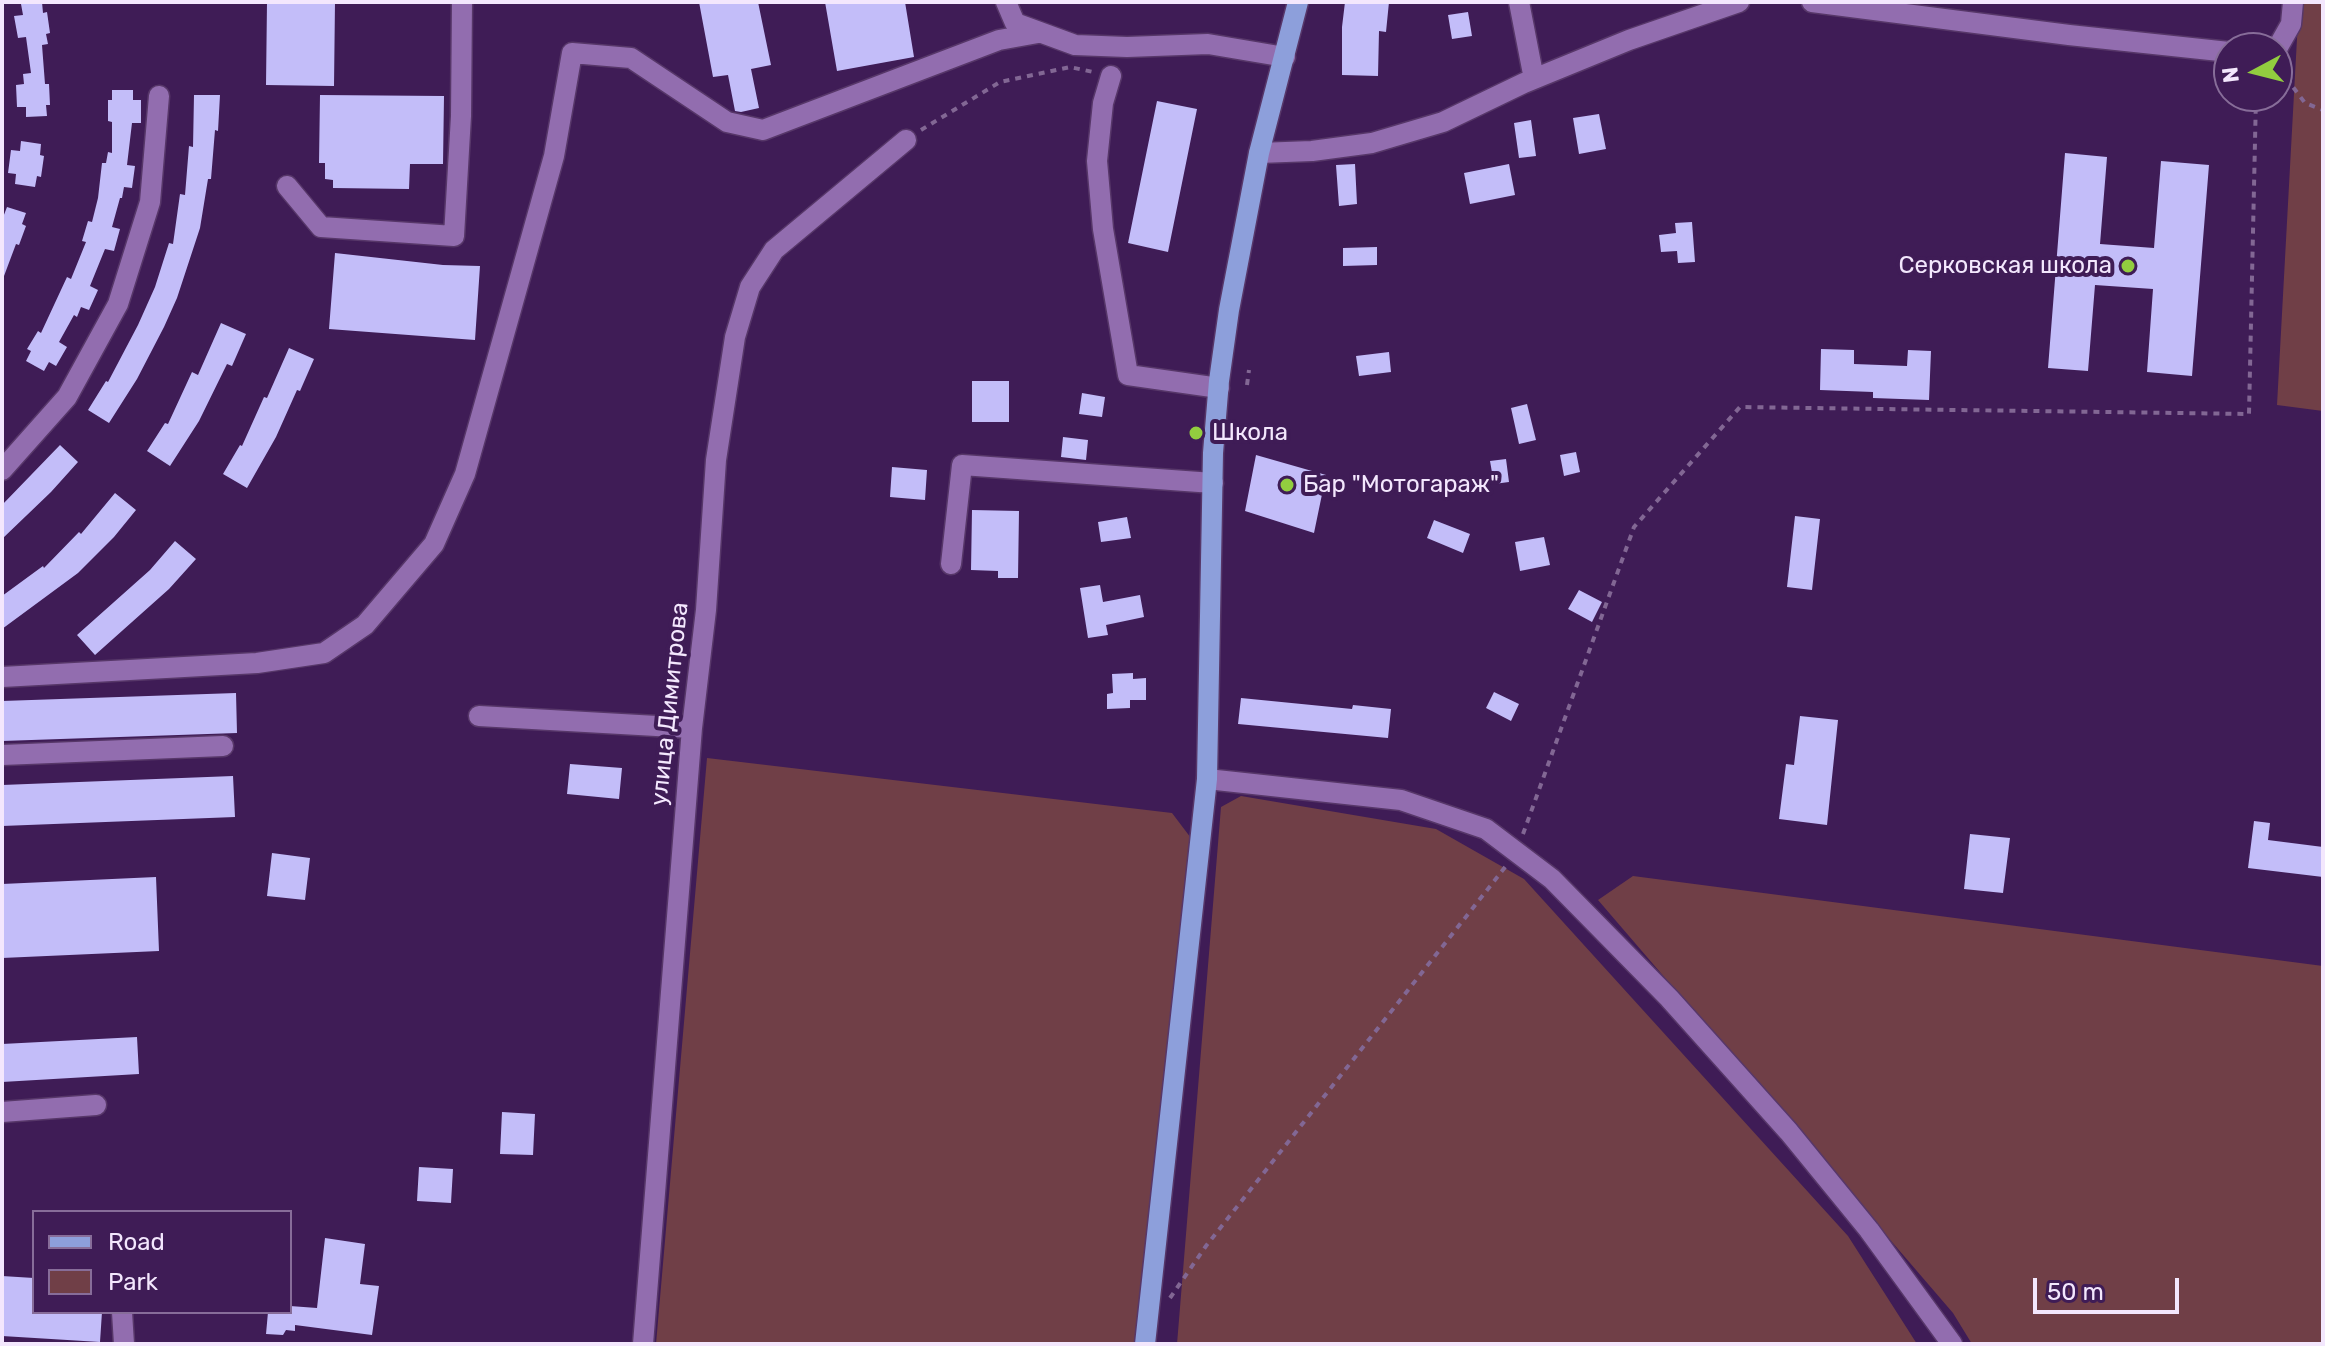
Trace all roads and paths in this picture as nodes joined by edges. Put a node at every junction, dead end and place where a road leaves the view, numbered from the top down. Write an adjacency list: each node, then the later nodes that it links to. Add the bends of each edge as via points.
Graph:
1 (462, 2): 20 (street, via 454,236 321,227)
2 (1006, 2): 9 (street, via 1015,23)
3 (1298, 2): 11 (main road)
4 (1519, 2): 13 (street)
5 (1739, 2): 13 (street)
6 (1812, 2): 10 (street)
7 (2293, 2): 8 (street)
8 (2286, 32)
9 (1038, 33): 11 (street, via 1075,45 1208,44); 27 (street, via 999,40 763,130 727,122 631,58 572,53 554,156 465,474 434,544 365,625 324,653 257,663)
10 (2213, 50)
11 (1285, 57): 19 (main road)
12 (1111, 76): 18 (path, via 1070,67 1000,82); 23 (street, via 1097,161 1128,375)
13 (1534, 79): 19 (street, via 1443,122 1372,143)
14 (2293, 87): 16 (path, via 2305,103)
15 (159, 96): 24 (street, via 150,202 118,304 67,397)
16 (2323, 110)
17 (2256, 112): 33 (path, via 2249,414 1740,407 1634,527)
18 (906, 140): 29 (street, улица Димитрова, via 774,250 750,287 735,337 716,460)
19 (1259, 153): 23 (main road)
20 (287, 186)
21 (1249, 370): 22 (path)
22 (1247, 385)
23 (1219, 388): 25 (main road)
24 (2, 470)
25 (1213, 483): 26 (street, via 962,465); 32 (main road)
26 (951, 564)
27 (2, 677)
28 (479, 716): 29 (street)
29 (692, 728): 39 (street, улица Димитрова)
30 (223, 746): 31 (street)
31 (2, 755)
32 (1207, 779): 33 (street, via 1401,800 1486,829); 40 (main road)
33 (1516, 852): 36 (path); 41 (street, via 1598,924 1789,1132)
34 (96, 1105): 35 (street)
35 (2, 1112)
36 (1165, 1305)
37 (122, 1314): 38 (street)
38 (124, 1344)
39 (643, 1344)
40 (1145, 1344)
41 (1952, 1344)

